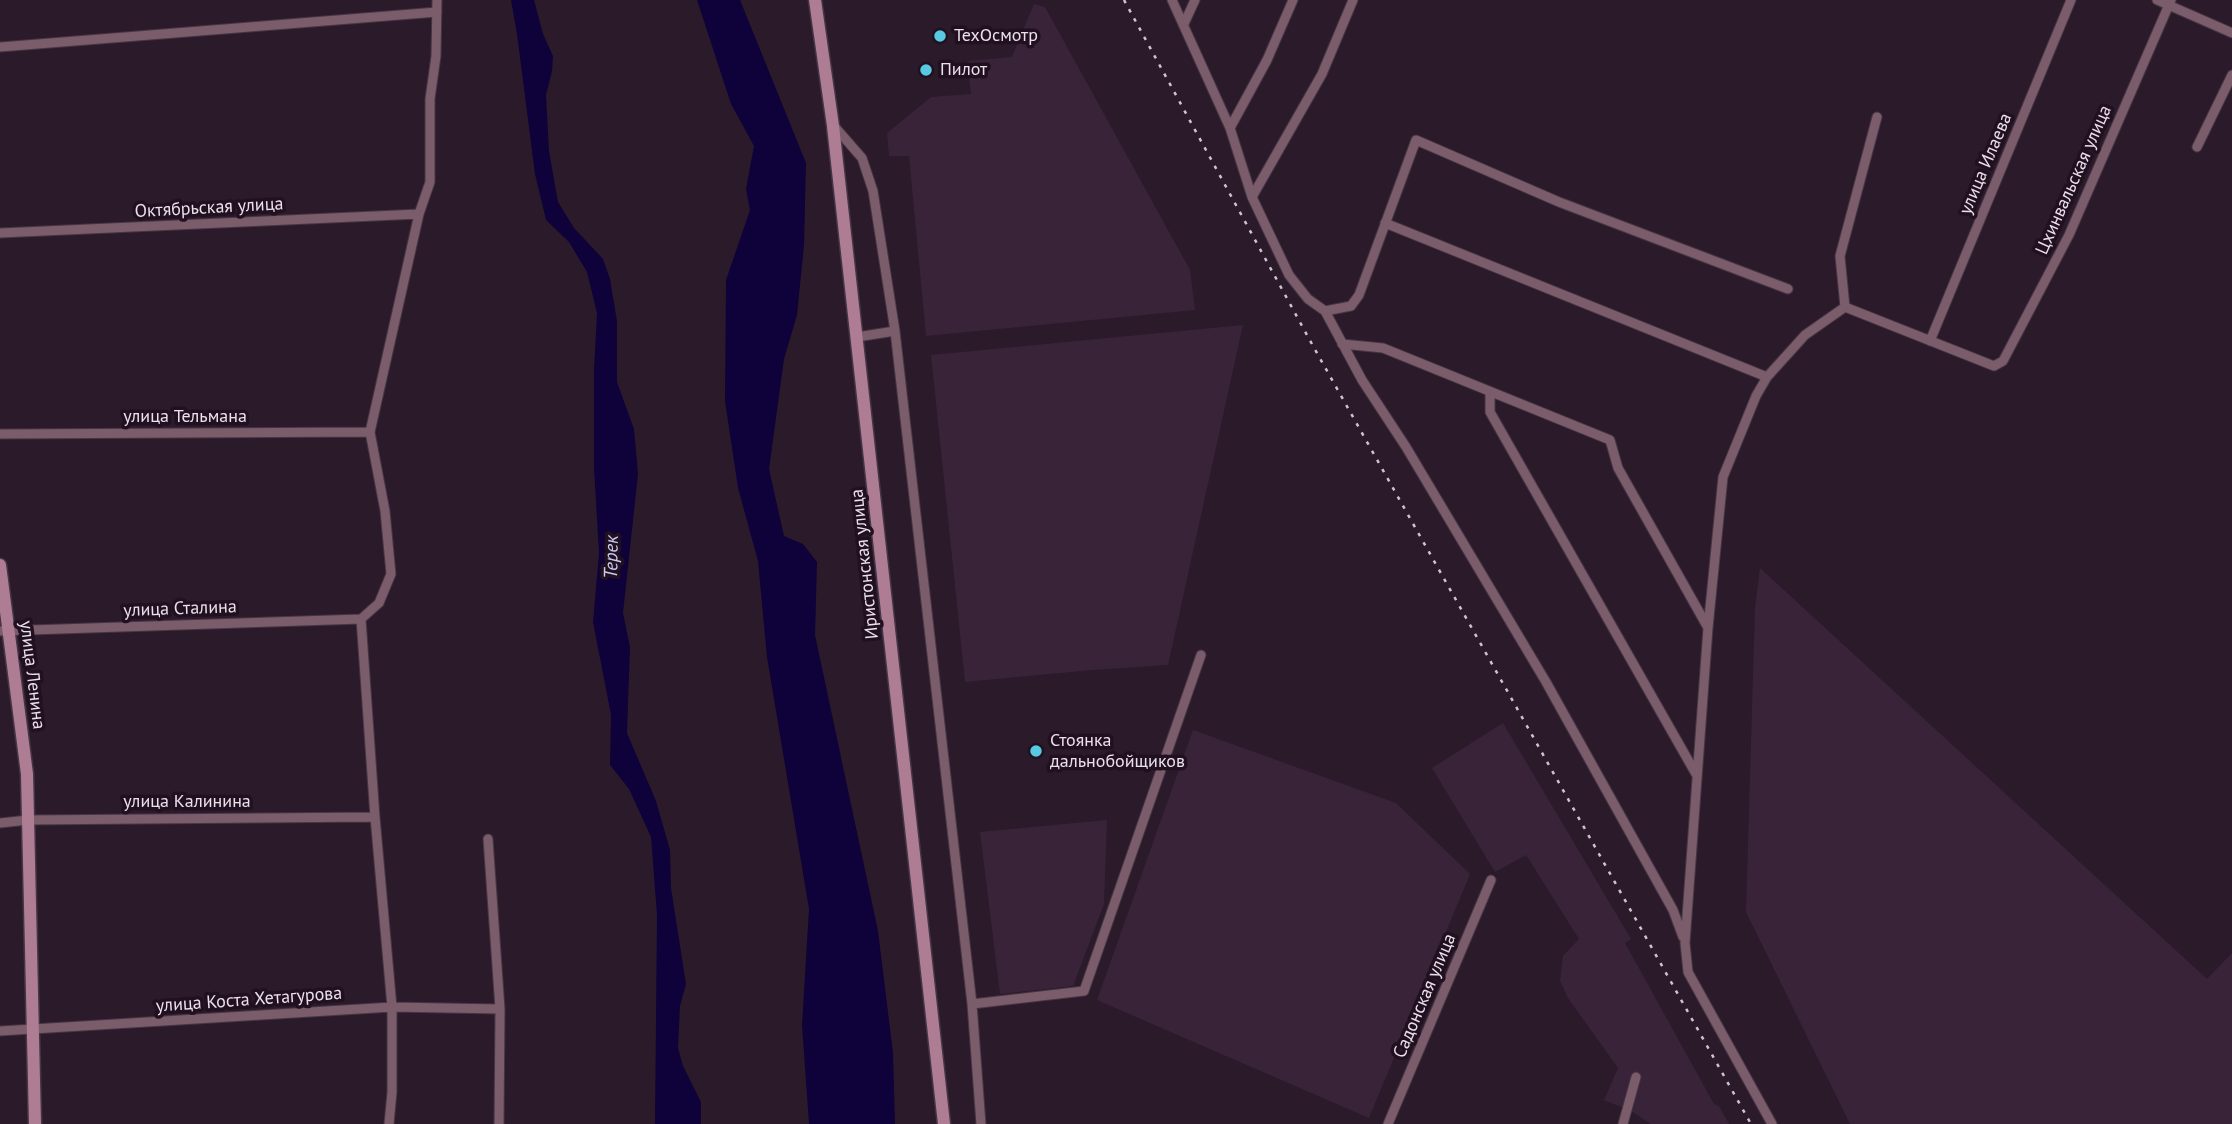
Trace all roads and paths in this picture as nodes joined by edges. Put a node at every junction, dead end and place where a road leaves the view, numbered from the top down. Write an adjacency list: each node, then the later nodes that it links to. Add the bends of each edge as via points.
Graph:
1 (437, 0): 10 (street)
2 (815, 0): 16 (main road, Иристонская улица)
3 (1172, 0): 11 (street)
4 (1195, 0): 11 (street)
5 (1293, 0): 17 (street)
6 (1353, 0): 19 (street, via 1322,74)
7 (2071, 0): 28 (street, улица Илаева)
8 (2157, 0): 9 (street)
9 (2169, 3): 12 (street); 28 (street, Цхинвальская улица, via 2069,235 2003,361 1994,366)
10 (437, 12): 13 (street); 20 (street, via 430,182)
11 (1184, 24): 17 (street)
12 (2232, 33)
13 (0, 47)
14 (2232, 75): 18 (street)
15 (1877, 117): 24 (street, via 1840,256)
16 (833, 126): 26 (street, via 862,158 873,191); 27 (main road, Иристонская улица)
17 (1230, 128): 19 (street)
18 (2197, 147)
19 (1252, 197): 25 (street, via 1290,275 1308,299)
20 (419, 214): 22 (street, Октябрьская улица); 32 (street)
21 (1385, 223): 23 (street, via 1416,139 1559,202); 25 (street, via 1359,295 1351,306); 30 (street)
22 (0, 233)
23 (1788, 289)
24 (1845, 307): 28 (street); 30 (street, via 1805,335)
25 (1325, 311): 29 (street)
26 (895, 331): 27 (street); 46 (street)
27 (857, 337): 56 (main road, Иристонская улица)
28 (1930, 341)
29 (1342, 344): 31 (street, via 1383,348); 45 (street, via 1546,682 1673,910)
30 (1767, 377): 36 (street, via 1723,477)
31 (1490, 393): 36 (street, via 1610,440 1618,468); 39 (street, via 1490,412)
32 (370, 432): 33 (street, улица Тельмана); 35 (street, via 391,574 379,603)
33 (0, 434)
34 (0, 565): 37 (main road, улица Ленина)
35 (361, 619): 37 (street, улица Сталина); 40 (street)
36 (1708, 628): 39 (street)
37 (5, 630): 41 (main road, улица Ленина, via 27,774)
38 (1201, 655): 46 (street, via 1084,991)
39 (1697, 775): 45 (street)
40 (375, 817): 41 (street, улица Калинина); 47 (street)
41 (28, 820): 42 (street, улица Калинина); 49 (main road, улица Ленина)
42 (0, 822)
43 (488, 839): 48 (street)
44 (1491, 880): 58 (street, Садонская улица)
45 (1685, 943): 59 (street, via 1688,972)
46 (972, 1004): 57 (street)
47 (392, 1007): 48 (street, улица Коста Хетагурова); 49 (street, улица Коста Хетагурова); 54 (street)
48 (500, 1009): 55 (street)
49 (34, 1030): 50 (street, улица Коста Хетагурова); 53 (main road, улица Ленина)
50 (0, 1031)
51 (1636, 1077): 52 (street)
52 (1625, 1123)
53 (35, 1124)
54 (389, 1124)
55 (499, 1124)
56 (944, 1124)
57 (981, 1124)
58 (1388, 1124)
59 (1772, 1124)

